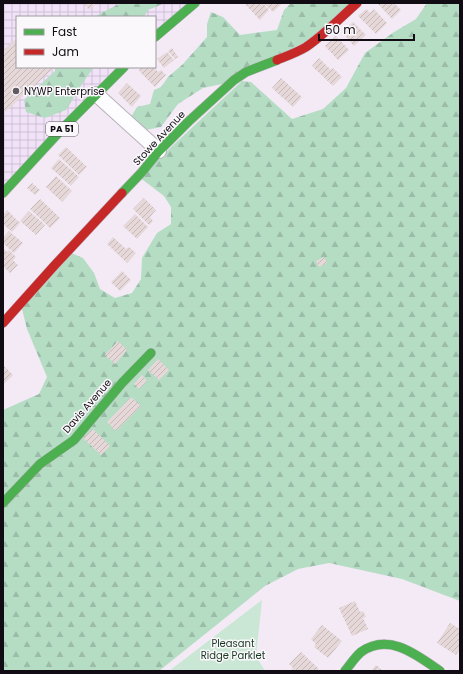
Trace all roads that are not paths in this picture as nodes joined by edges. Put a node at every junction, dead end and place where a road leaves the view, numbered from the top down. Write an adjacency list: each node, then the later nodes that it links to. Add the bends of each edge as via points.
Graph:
1 (195, 3): 3 (street)
2 (357, 3): 6 (street, Stowe Avenue, via 306,47 246,72 234,80)
3 (156, 36)
4 (123, 68): 5 (street, PA 51)
5 (96, 94): 6 (street); 7 (street, PA 51)
6 (159, 151): 8 (street, Stowe Avenue)
7 (3, 193)
8 (3, 323)
9 (151, 354): 10 (street, Davis Avenue, via 122,383 74,440 40,464)
10 (3, 504)
11 (345, 671): 12 (street, via 361,652 374,645 387,643 401,646)
12 (440, 671)

